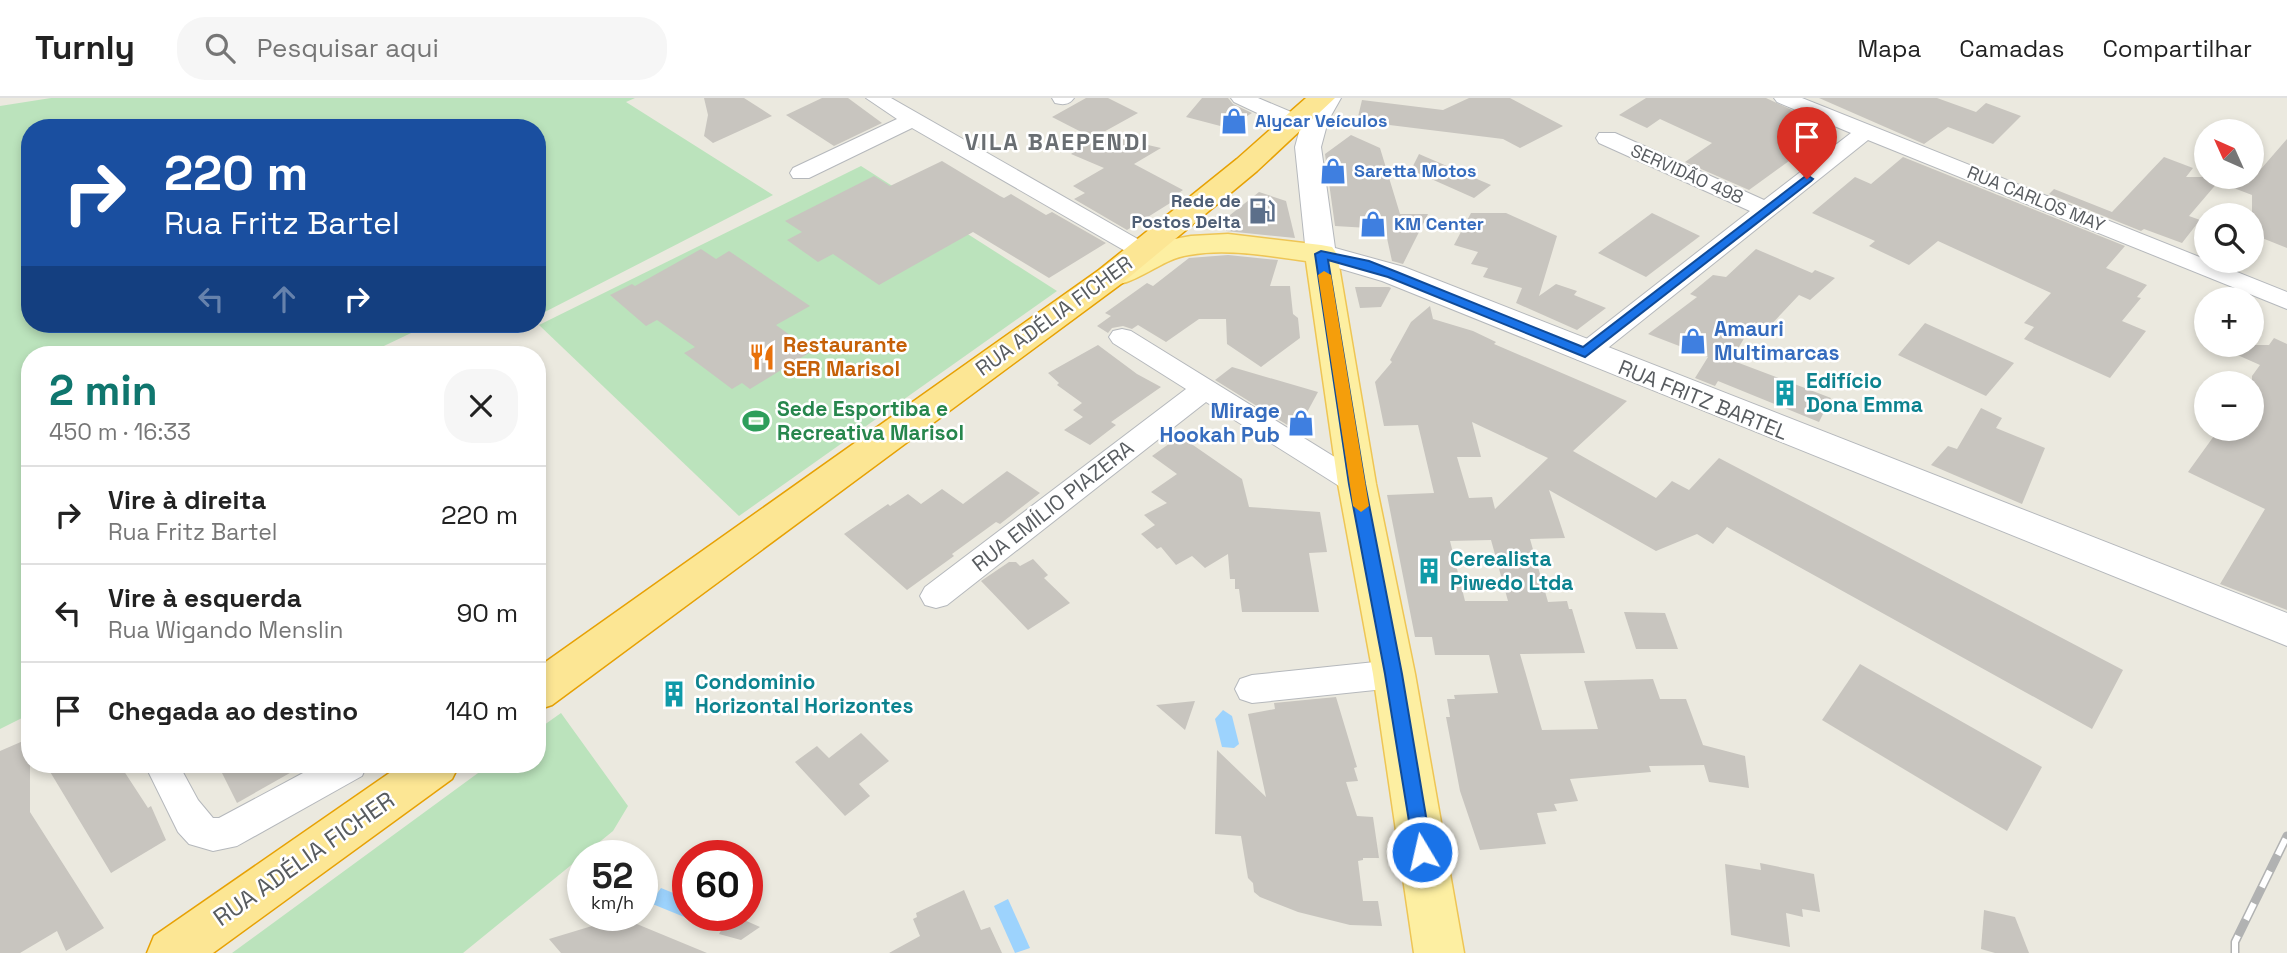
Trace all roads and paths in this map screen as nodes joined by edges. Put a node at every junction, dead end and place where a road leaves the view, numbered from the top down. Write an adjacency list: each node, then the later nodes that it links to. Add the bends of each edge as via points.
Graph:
1 (876, 98): 6 (street)
2 (1241, 98): 7 (street)
3 (1322, 98): 7 (highway, RUA ADÉLIA FICHER)
4 (1328, 98): 13 (street, via 1308,147)
5 (1784, 98): 8 (street, RUA CARLOS MAY)
6 (913, 119): 10 (street); 12 (street)
7 (1295, 122): 12 (highway, RUA ADÉLIA FICHER)
8 (1866, 131): 11 (street); 15 (street, RUA CARLOS MAY)
9 (1607, 138): 11 (street, SERVIDÃO 498)
10 (801, 173)
11 (1767, 210): 17 (street)
12 (1142, 251): 14 (highway, RUA ADÉLIA FICHER)
13 (1321, 254): 14 (main road, RUA FRITZ BARTEL, via 1230,245 1187,246 1172,248); 17 (street, RUA FRITZ BARTEL, via 1393,274); 19 (main road)
14 (1110, 276): 23 (highway, RUA ADÉLIA FICHER)
15 (2287, 301)
16 (1122, 337): 18 (street)
17 (1585, 353): 21 (street, RUA FRITZ BARTEL)
18 (1203, 390): 19 (street); 20 (street, RUA EMÍLIO PIAZERA)
19 (1357, 484): 22 (main road)
20 (936, 596)
21 (2287, 630)
22 (1394, 674): 24 (street); 29 (main road)
23 (546, 685)
24 (1251, 689)
25 (166, 773): 26 (street, via 200,832 212,835 225,834)
26 (336, 773)
27 (425, 773): 28 (highway, RUA ADÉLIA FICHER)
28 (172, 953)
29 (1438, 953)

